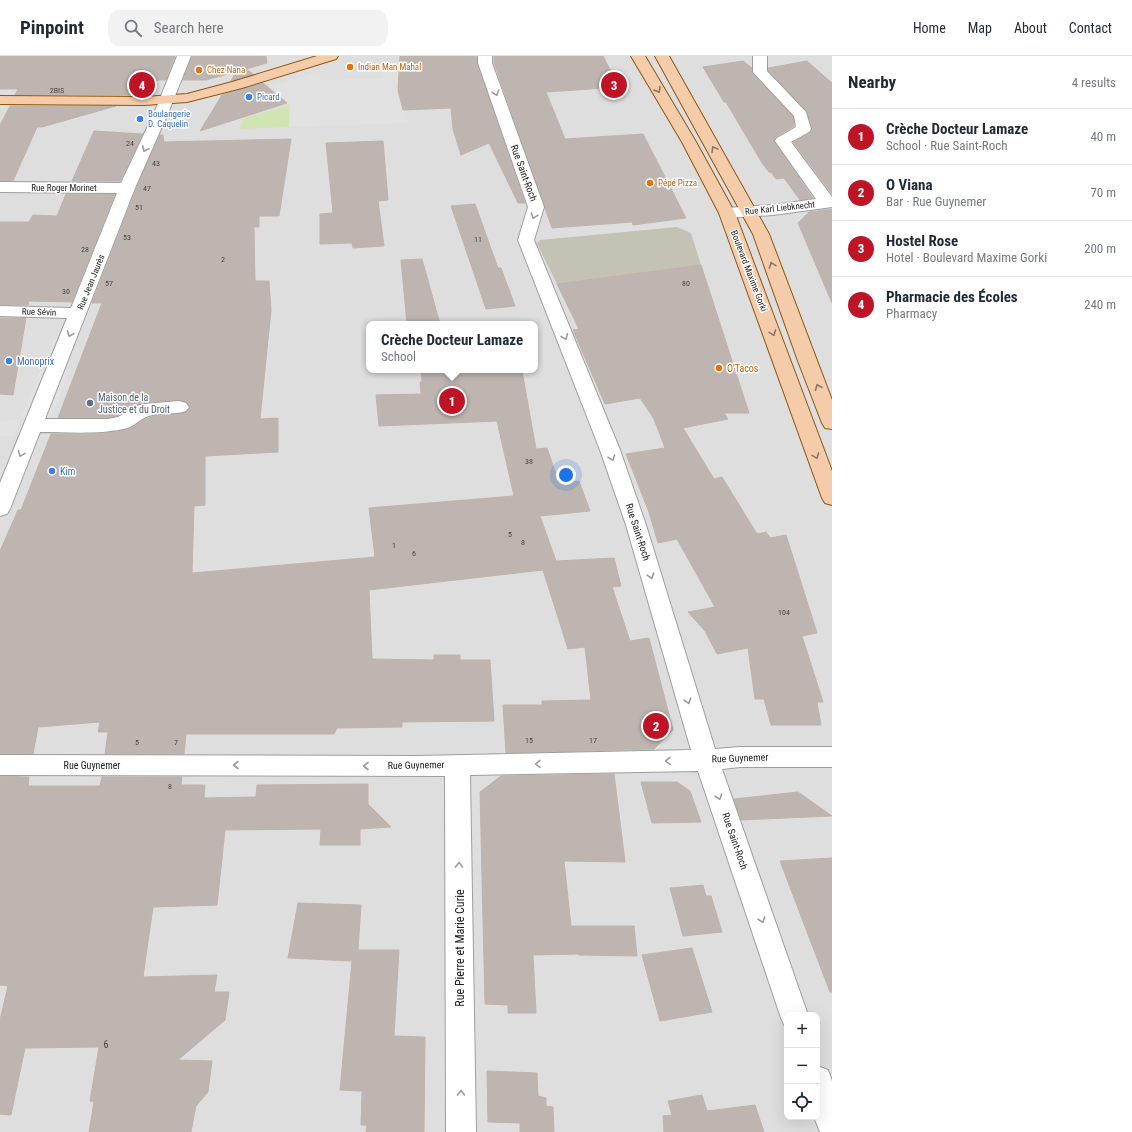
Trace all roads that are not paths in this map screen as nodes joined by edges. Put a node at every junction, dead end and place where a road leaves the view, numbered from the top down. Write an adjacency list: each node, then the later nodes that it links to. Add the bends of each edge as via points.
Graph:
1 (184, 56): 8 (street, Rue Jean Jaurès)
2 (331, 56): 8 (main road, via 237,85 187,98)
3 (485, 56): 22 (street, Rue Saint-Roch, one-way to 22, via 485,63 536,207 526,240 610,450)
4 (638, 56): 13 (main road, Boulevard Maxime Gorki, one-way to 13)
5 (662, 56): 12 (main road, one-way to 5)
6 (760, 56): 11 (street, via 760,72 801,115 804,129 782,141)
7 (0, 100): 8 (main road)
8 (166, 100): 10 (street, Rue Jean Jaurès, one-way to 10)
9 (0, 187): 10 (street, Rue Roger Morinet)
10 (127, 188): 15 (street, Rue Jean Jaurès)
11 (829, 203): 12 (street, Rue Karl Liebknecht)
12 (750, 212): 13 (street, Rue Karl Liebknecht); 17 (main road, one-way to 12, via 807,361 761,234)
13 (727, 213): 19 (main road, Boulevard Maxime Gorki, one-way to 19)
14 (0, 311): 15 (street, Rue Sévin)
15 (78, 313): 18 (street, Rue Jean Jaurès, one-way to 18)
16 (179, 407): 18 (street, via 144,410 123,423 108,425)
17 (832, 420)
18 (32, 426): 20 (street, Rue Jean Jaurès, one-way to 20)
19 (832, 498)
20 (0, 509)
21 (832, 757): 22 (street, Rue Guynemer, via 740,757)
22 (707, 760): 24 (street, Rue Guynemer, one-way to 24); 25 (street, Rue Saint-Roch, one-way to 25)
23 (0, 765): 24 (street, Rue Guynemer, one-way to 23)
24 (456, 765): 28 (street, Rue Pierre et Marie Curie, one-way to 24)
25 (793, 1012)
26 (818, 1084): 27 (street)
27 (832, 1125)
28 (461, 1132)

